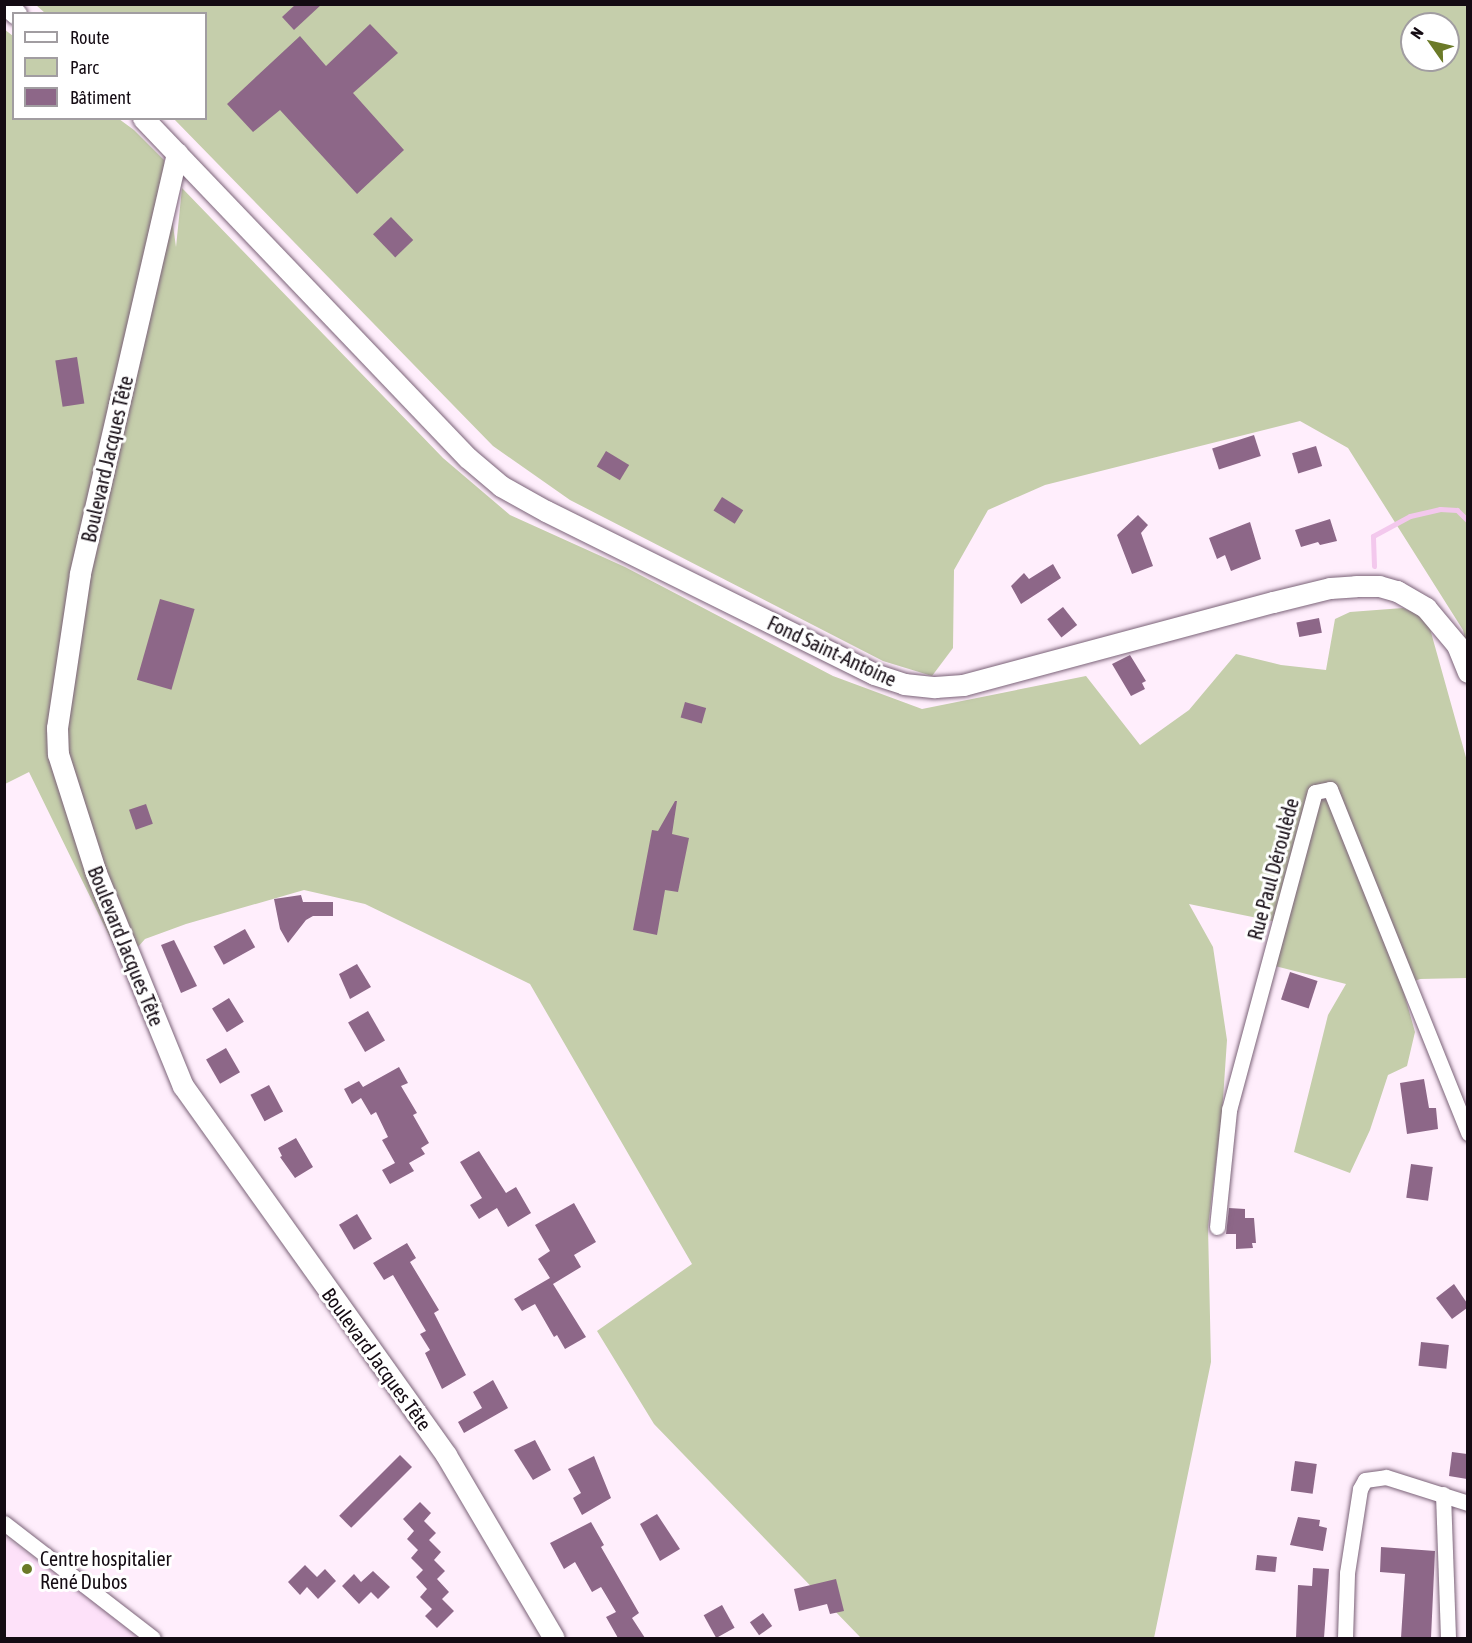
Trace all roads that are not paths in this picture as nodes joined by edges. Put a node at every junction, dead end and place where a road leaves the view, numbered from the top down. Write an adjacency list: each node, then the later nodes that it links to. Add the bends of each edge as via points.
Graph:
1 (145, 120): 2 (street, Fond Saint-Antoine)
2 (177, 153): 3 (street, Fond Saint-Antoine, via 468,458 501,486 852,664 904,684 948,687 1330,588 1379,586 1413,600 1437,618 1457,645); 10 (street, Boulevard Jacques Tête, via 80,574 57,728 58,754 96,873 183,1086 446,1455)
3 (1467, 672)
4 (1467, 1133): 5 (street, Rue Paul Déroulède, via 1330,789 1316,792 1229,1110)
5 (1217, 1227)
6 (1443, 1494): 7 (street); 11 (street, via 1386,1477 1365,1480 1360,1489 1347,1573); 12 (street)
7 (1467, 1503)
8 (4, 1523): 9 (street)
9 (153, 1638)
10 (554, 1638)
11 (1345, 1638)
12 (1448, 1638)

